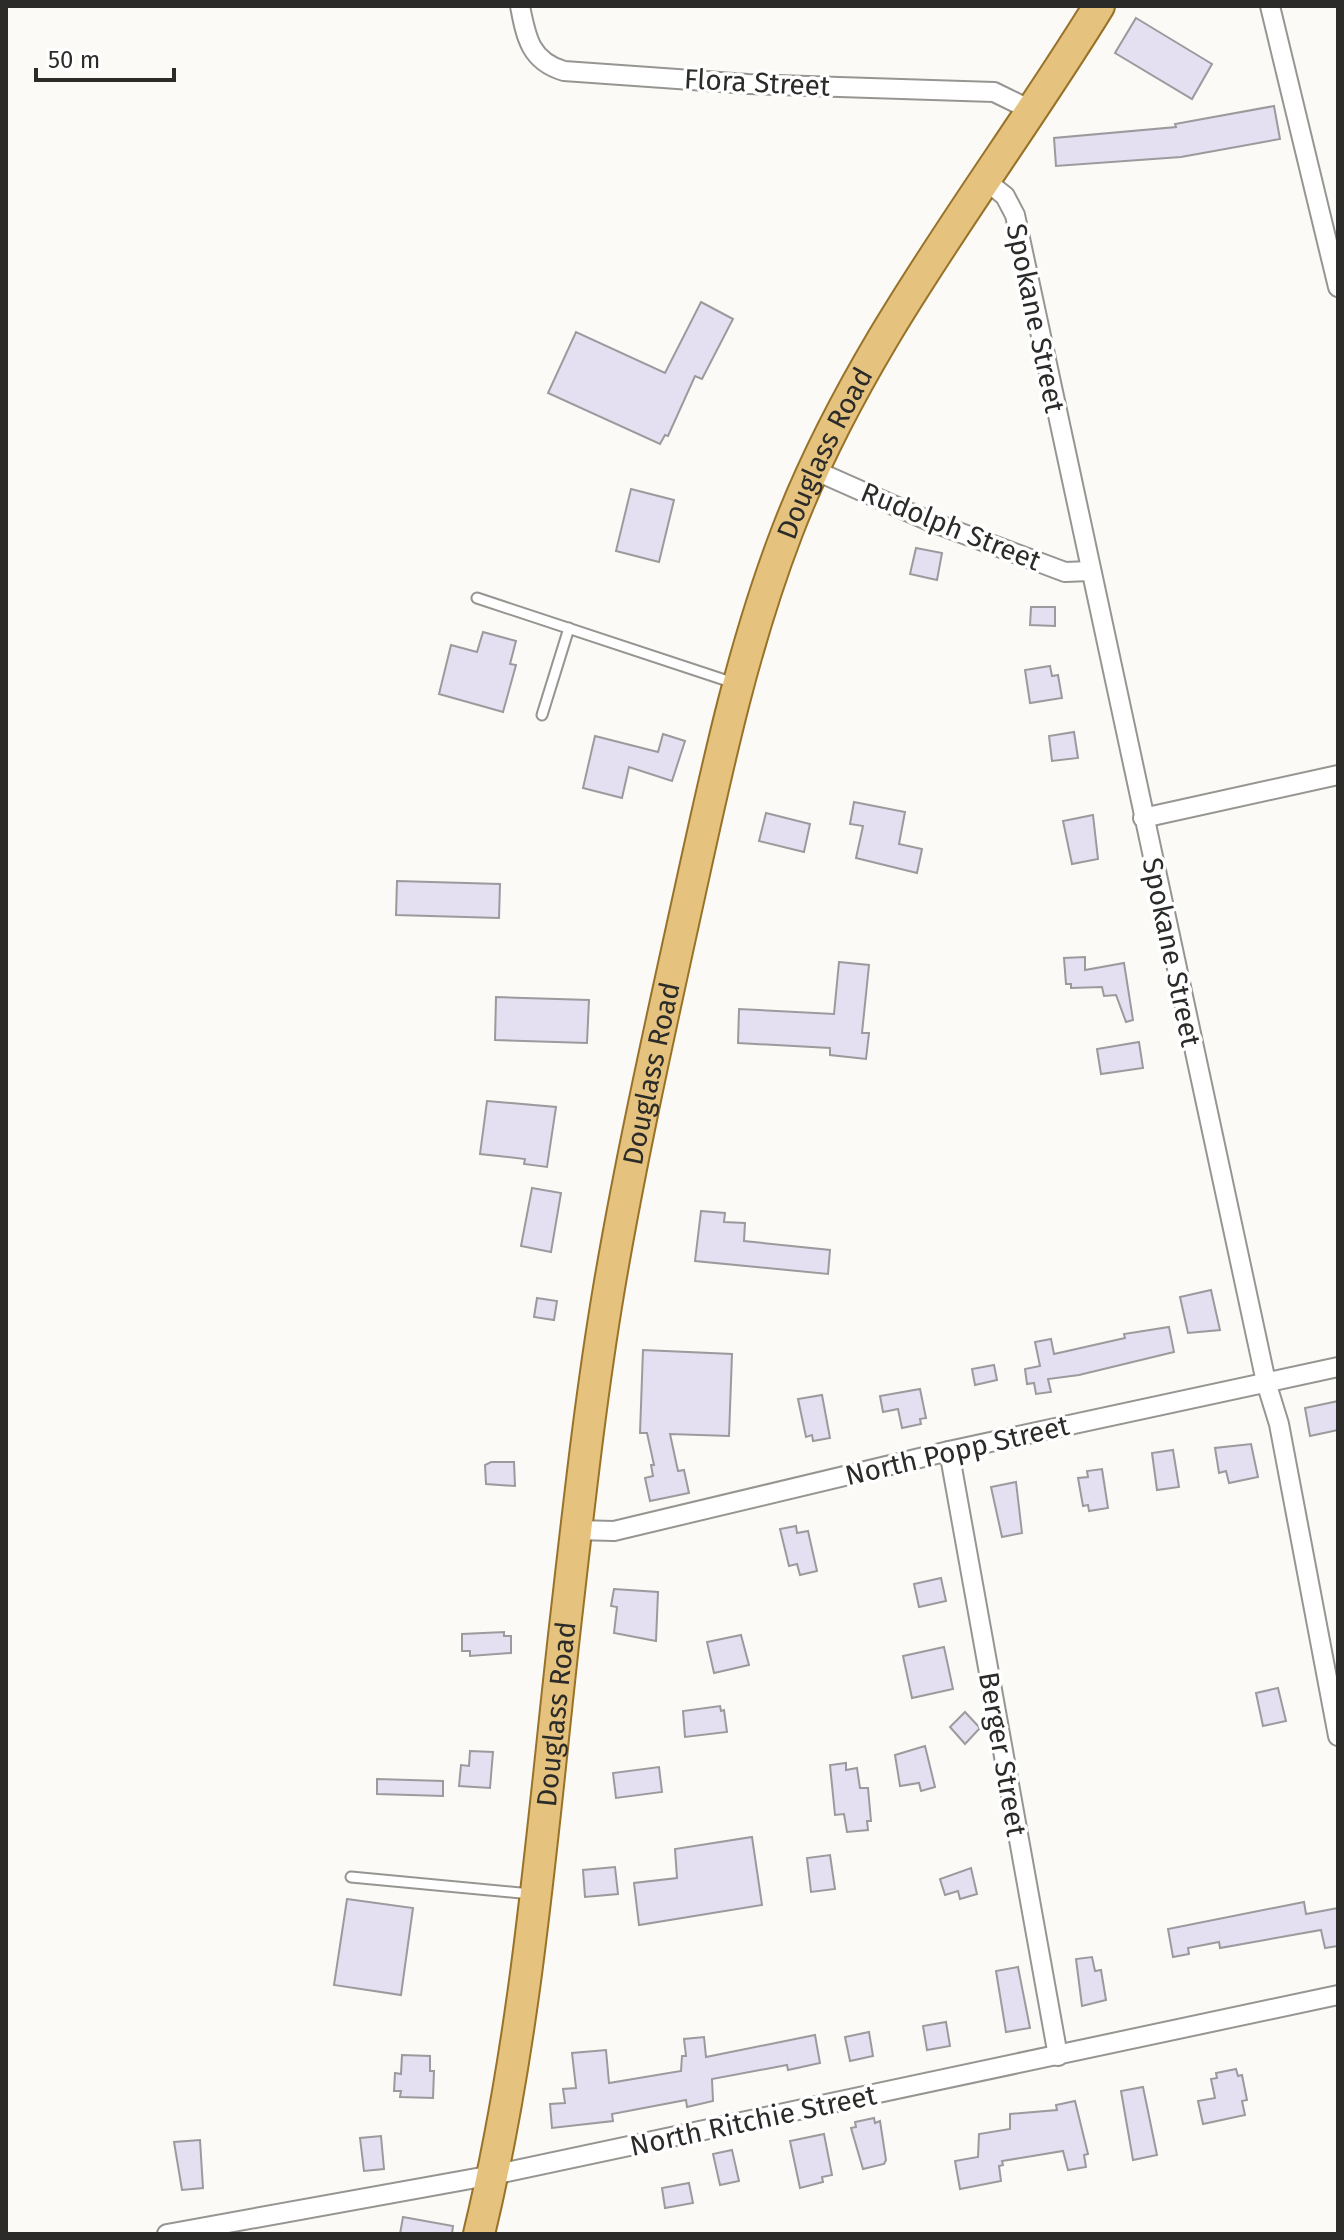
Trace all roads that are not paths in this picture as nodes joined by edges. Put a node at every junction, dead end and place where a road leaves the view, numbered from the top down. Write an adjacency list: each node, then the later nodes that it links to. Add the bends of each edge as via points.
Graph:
1 (520, 6): 4 (street, Flora Street, via 533,53 564,71 748,84 994,92)
2 (1099, 6): 4 (main road, Douglass Road)
3 (1270, 6): 6 (street)
4 (1031, 110): 5 (main road, Douglass Road)
5 (985, 180): 7 (main road, Douglass Road, via 878,343); 8 (street, Spokane Street, via 1005,196 1015,215)
6 (1338, 287)
7 (814, 470): 8 (street, Rudolph Street, via 1065,572); 11 (main road, Douglass Road, via 767,586)
8 (1090, 571): 14 (street, Spokane Street)
9 (477, 598): 10 (lane)
10 (569, 628): 11 (lane); 12 (lane)
11 (737, 684): 18 (main road, Douglass Road, via 621,1218)
12 (542, 715)
13 (1338, 775): 14 (street)
14 (1143, 818): 16 (street, Spokane Street)
15 (1338, 1367): 16 (street, North Popp Street)
16 (1266, 1382): 17 (street, North Popp Street); 19 (street, Spokane Street, via 1279,1424)
17 (949, 1451): 18 (street, North Popp Street, via 614,1531); 23 (street, Berger Street)
18 (576, 1530): 21 (main road, Douglass Road)
19 (1338, 1736)
20 (351, 1877): 21 (lane)
21 (535, 1894): 24 (main road, Douglass Road)
22 (1338, 1995): 23 (street, North Ritchie Street)
23 (1058, 2056): 24 (street, North Ritchie Street)
24 (493, 2175): 25 (street, North Ritchie Street); 26 (main road, Douglass Road)
25 (167, 2234)
26 (479, 2234)

